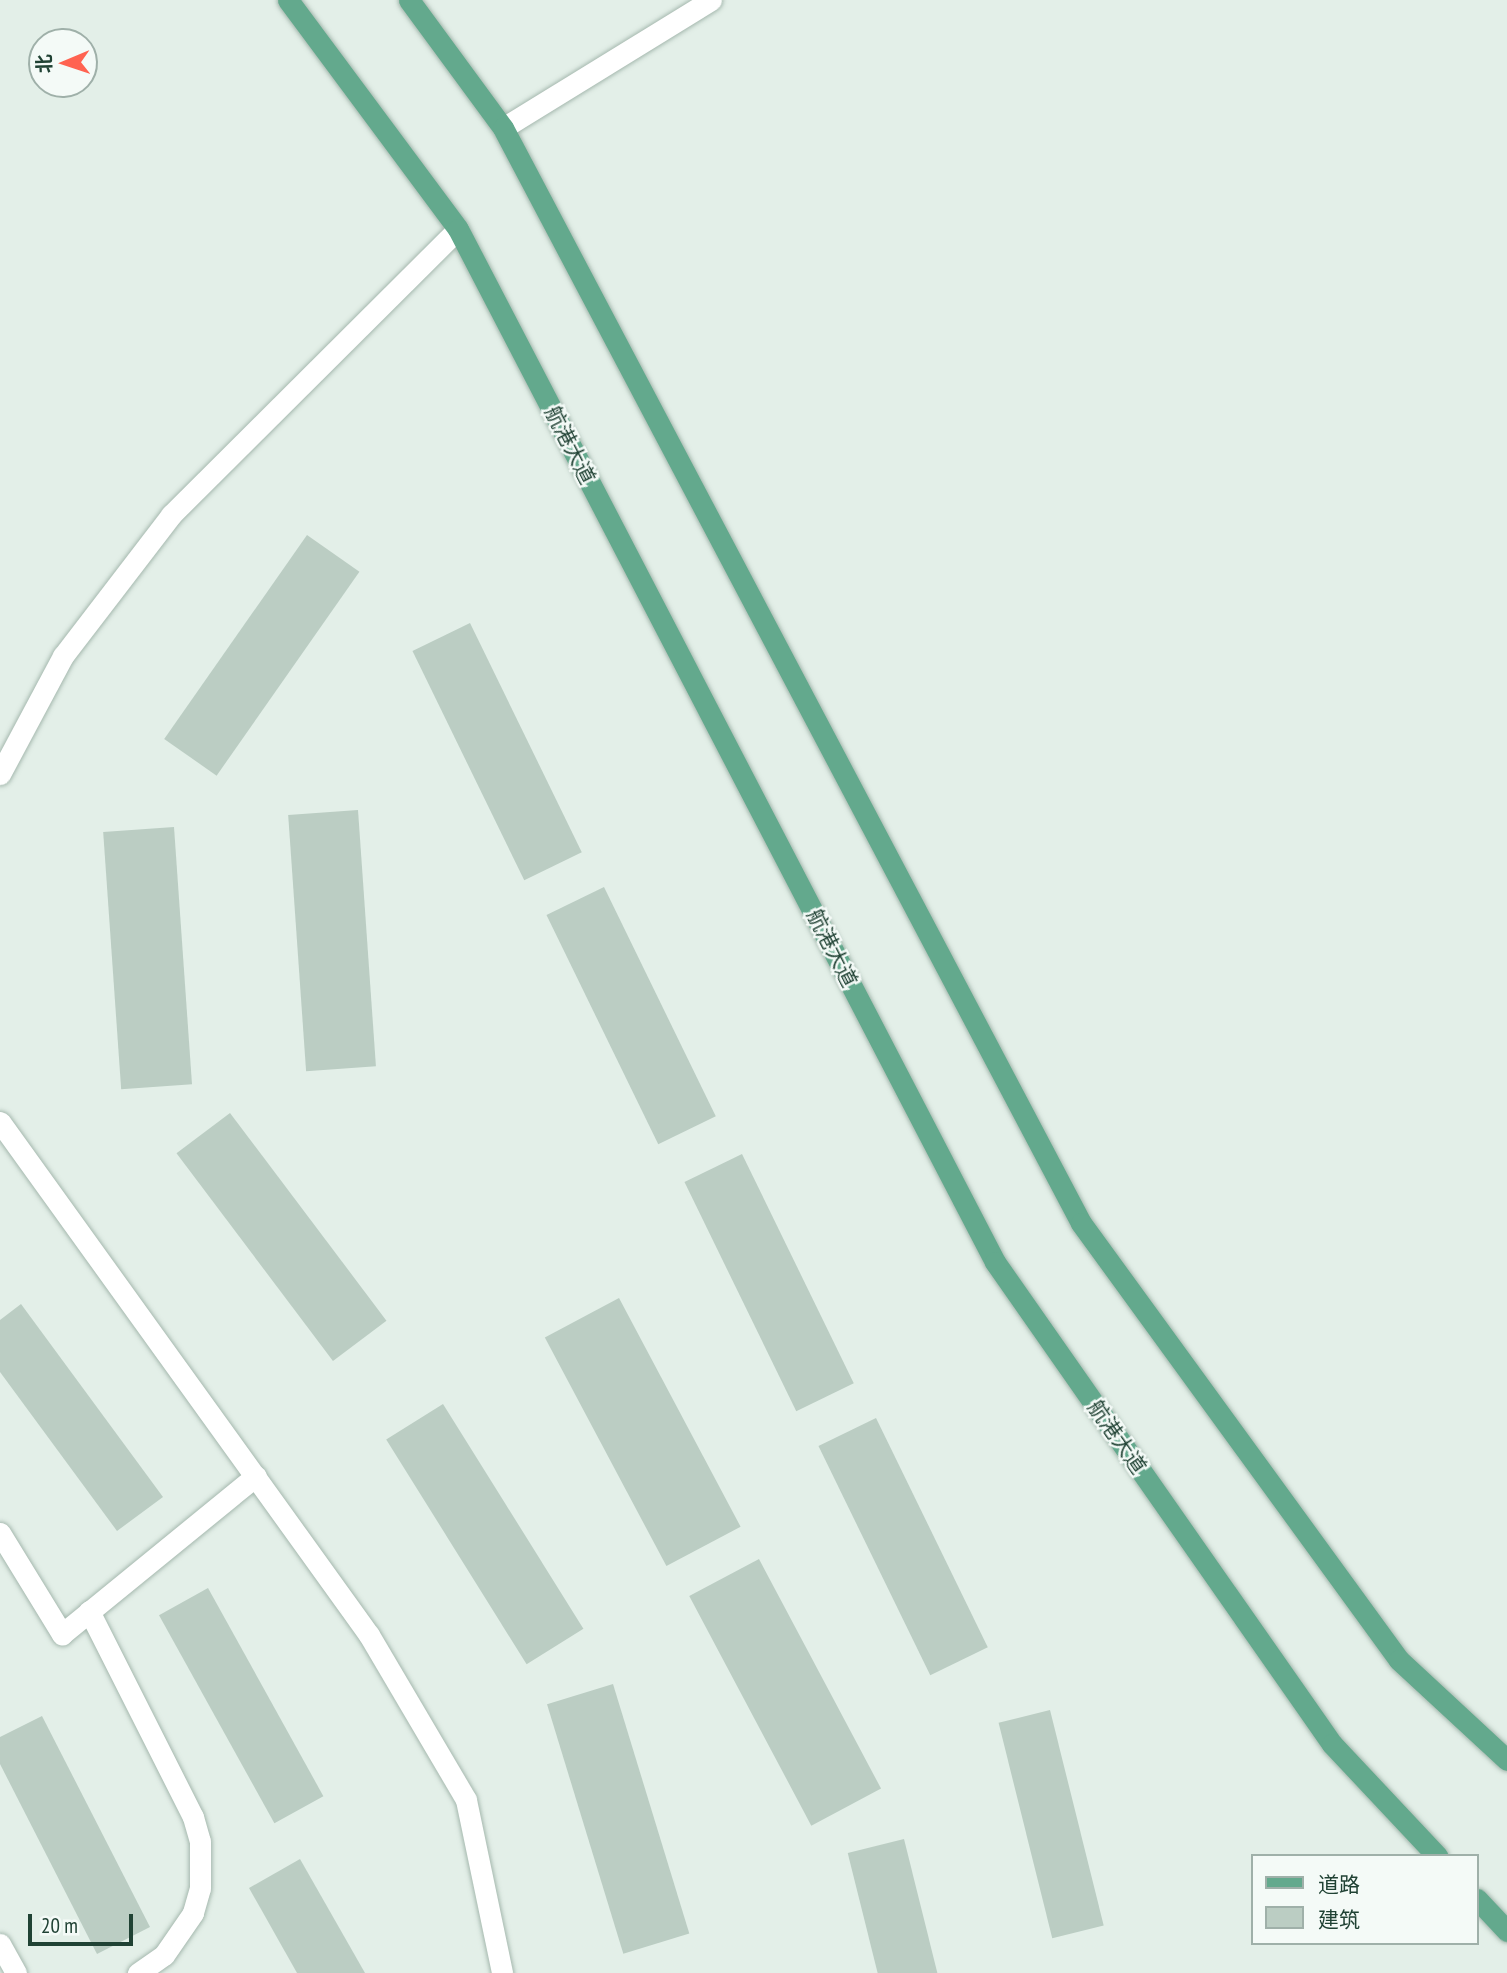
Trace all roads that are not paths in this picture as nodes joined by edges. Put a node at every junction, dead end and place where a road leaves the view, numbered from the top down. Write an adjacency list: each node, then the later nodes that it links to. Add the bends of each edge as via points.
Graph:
1 (288, 0): 5 (main road, 航港大道)
2 (409, 0): 4 (main road)
3 (711, 0): 4 (street)
4 (503, 128): 11 (main road, via 1081,1223 1399,1660)
5 (458, 229): 6 (street, via 171,515 63,656); 12 (main road, 航港大道, via 995,1262 1332,1744)
6 (0, 774)
7 (0, 1122): 8 (street)
8 (256, 1476): 10 (street); 18 (street, via 369,1635 466,1800)
9 (0, 1533): 10 (street, via 62,1634)
10 (89, 1611): 17 (street, via 200,1840 200,1888 193,1913 164,1955)
11 (1507, 1760)
12 (1435, 1854)
13 (1479, 1901): 14 (main road)
14 (1507, 1931)
15 (0, 1944): 16 (street)
16 (16, 1973)
17 (138, 1973)
18 (502, 1973)

